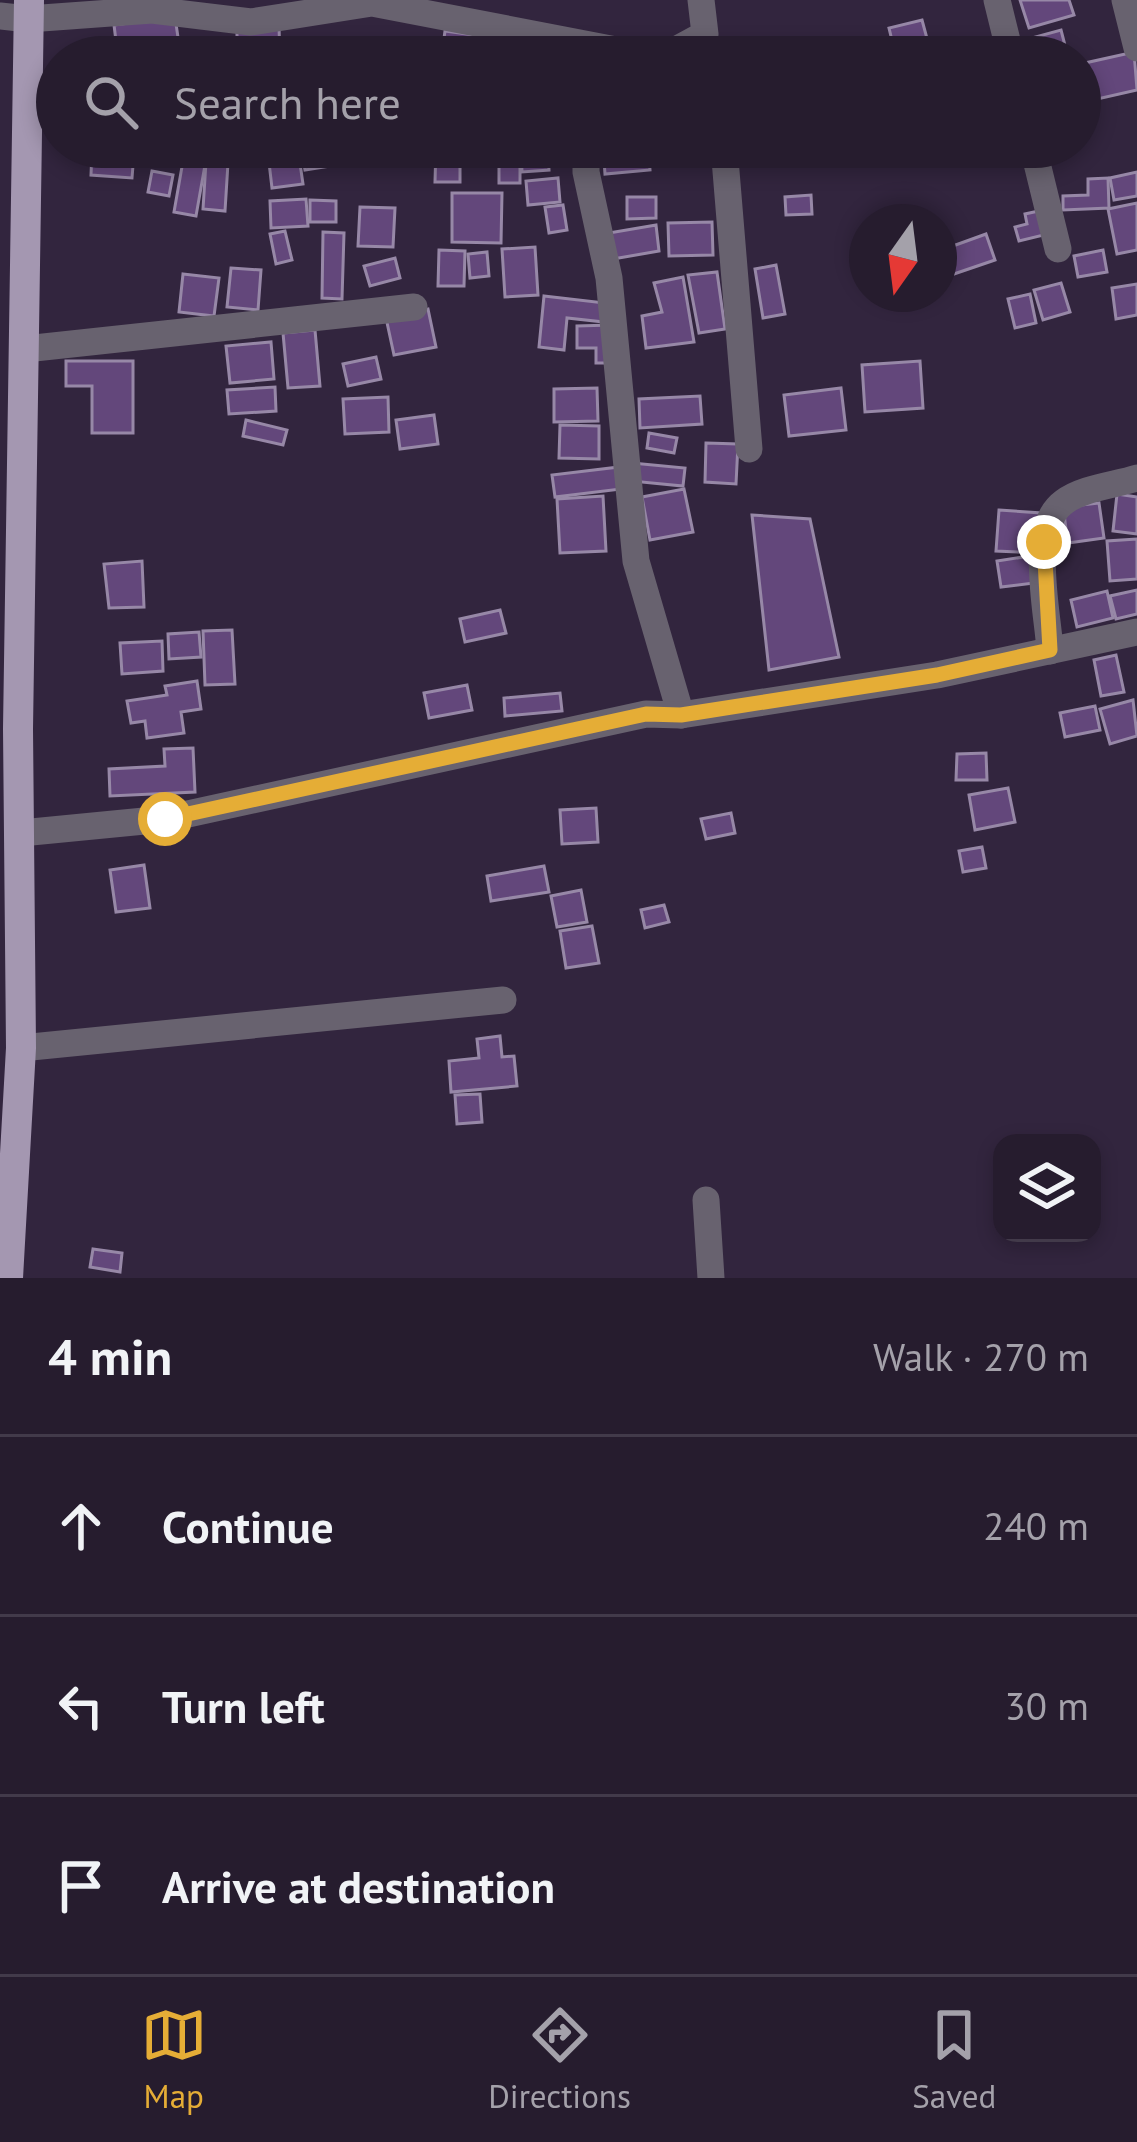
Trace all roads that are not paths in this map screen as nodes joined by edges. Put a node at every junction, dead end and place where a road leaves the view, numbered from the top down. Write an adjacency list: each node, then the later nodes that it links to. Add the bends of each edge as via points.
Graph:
1 (701, 0): 6 (street)
2 (997, 0): 7 (street)
3 (1125, 0): 8 (street)
4 (19, 12): 5 (street, via 152,10 251,22 397,4); 14 (main road)
5 (533, 36)
6 (706, 36)
7 (1006, 36)
8 (1137, 48)
9 (590, 168): 19 (street, via 609,278 636,561)
10 (726, 168): 15 (street)
11 (1038, 168): 12 (street)
12 (1058, 249)
13 (414, 307): 14 (street)
14 (25, 349): 20 (main road)
15 (749, 449)
16 (1137, 478): 18 (street, via 1070,498 1048,521)
17 (1137, 632): 18 (street)
18 (1050, 650): 19 (street)
19 (681, 715): 20 (street, via 646,714 165,819)
20 (21, 833): 22 (main road)
21 (503, 1000): 22 (street)
22 (21, 1048): 24 (main road)
23 (706, 1200): 26 (street)
24 (8, 1219): 25 (main road)
25 (8, 1278)
26 (711, 1278)

